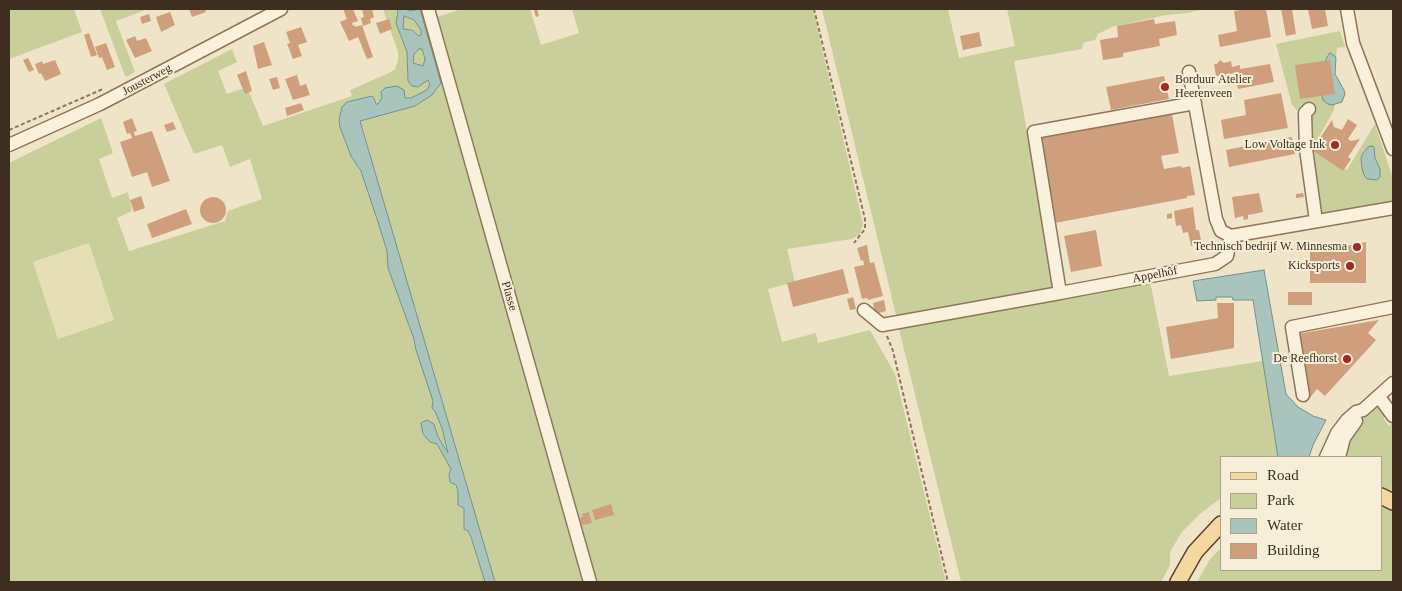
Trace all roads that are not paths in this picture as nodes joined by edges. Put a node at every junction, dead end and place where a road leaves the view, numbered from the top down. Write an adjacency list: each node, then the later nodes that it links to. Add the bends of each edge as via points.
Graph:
1 (281, 9): 7 (street, Jousterweg, via 124,92)
2 (428, 9): 23 (street, Plasse)
3 (1347, 9): 8 (street, via 1353,43)
4 (1190, 72): 5 (street)
5 (1195, 103): 11 (street, via 1216,219 1221,231); 12 (street, via 1034,132)
6 (1309, 109): 10 (street, via 1305,113 1306,149)
7 (9, 145)
8 (1393, 150)
9 (1393, 208): 10 (street)
10 (1316, 221): 11 (street)
11 (1231, 236): 12 (street, Appelhôf, via 1227,256 1215,264)
12 (1060, 293): 14 (street, Appelhôf, via 882,325)
13 (1393, 307): 16 (street, via 1292,327)
14 (864, 310)
15 (1393, 383): 17 (street)
16 (1303, 396)
17 (1379, 398): 18 (street); 19 (street)
18 (1362, 410): 20 (street, via 1347,420); 21 (street, via 1344,438)
19 (1393, 416)
20 (1326, 456)
21 (1339, 456)
22 (1220, 525): 24 (main road, via 1195,552)
23 (590, 582)
24 (1178, 582)

